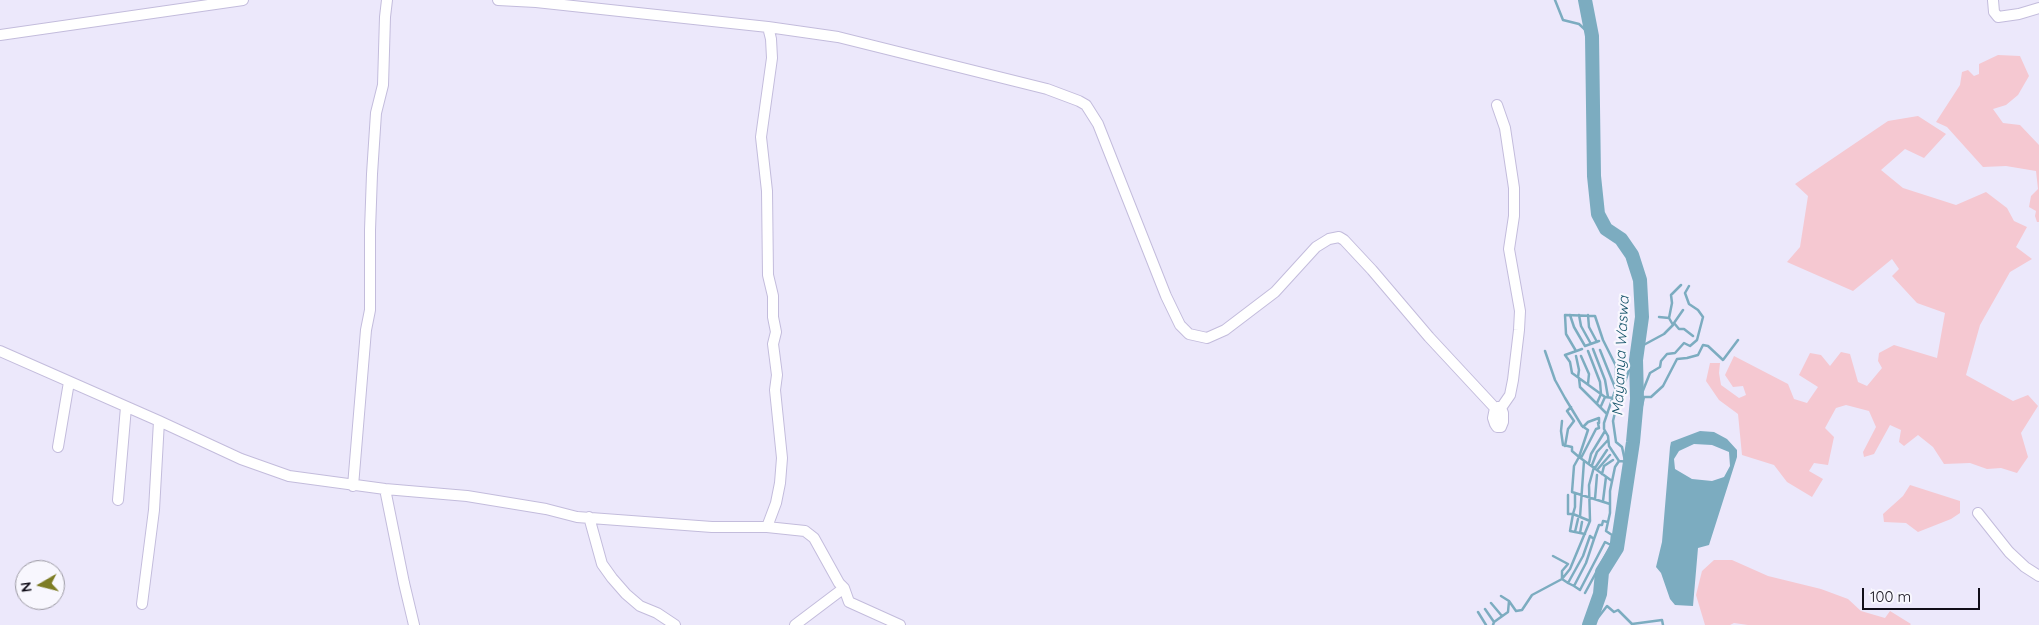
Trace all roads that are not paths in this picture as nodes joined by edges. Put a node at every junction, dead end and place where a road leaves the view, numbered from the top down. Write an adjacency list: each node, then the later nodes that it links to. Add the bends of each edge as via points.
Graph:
1 (243, 0): 7 (street)
2 (387, 0): 14 (street, via 383,85 376,112 372,174 370,310)
3 (498, 0): 6 (street)
4 (1993, 0): 5 (street, via 1998,17)
5 (2039, 8)
6 (768, 27): 8 (street, via 838,37 1047,89 1079,101 1086,105 1098,124 1166,296 1180,325 1189,334 1207,338 1225,330 1275,292 1316,247 1338,237 1372,270 1441,351 1498,408 1510,395 1520,311 1509,249 1514,188 1505,128); 19 (street, via 772,58 761,137 767,191 768,275 776,332 773,344 777,375 775,390 782,458 776,503)
7 (0, 35)
8 (1497, 105)
9 (0, 351): 10 (street)
10 (69, 382): 11 (street); 13 (street)
11 (126, 407): 12 (street); 16 (street)
12 (159, 421): 14 (street, via 264,469); 22 (street, via 154,510)
13 (58, 446)
14 (353, 486): 15 (street)
15 (385, 489): 18 (street, via 467,496); 23 (street)
16 (118, 500)
17 (1978, 513): 20 (street, via 2009,552)
18 (589, 517): 19 (street, via 712,527); 24 (street, via 602,564 612,578 640,606)
19 (767, 527): 21 (street, via 805,532 814,538)
20 (2039, 576)
21 (844, 588): 25 (street); 26 (street, via 850,602)
22 (142, 604)
23 (414, 625)
24 (675, 625)
25 (795, 625)
26 (900, 625)

